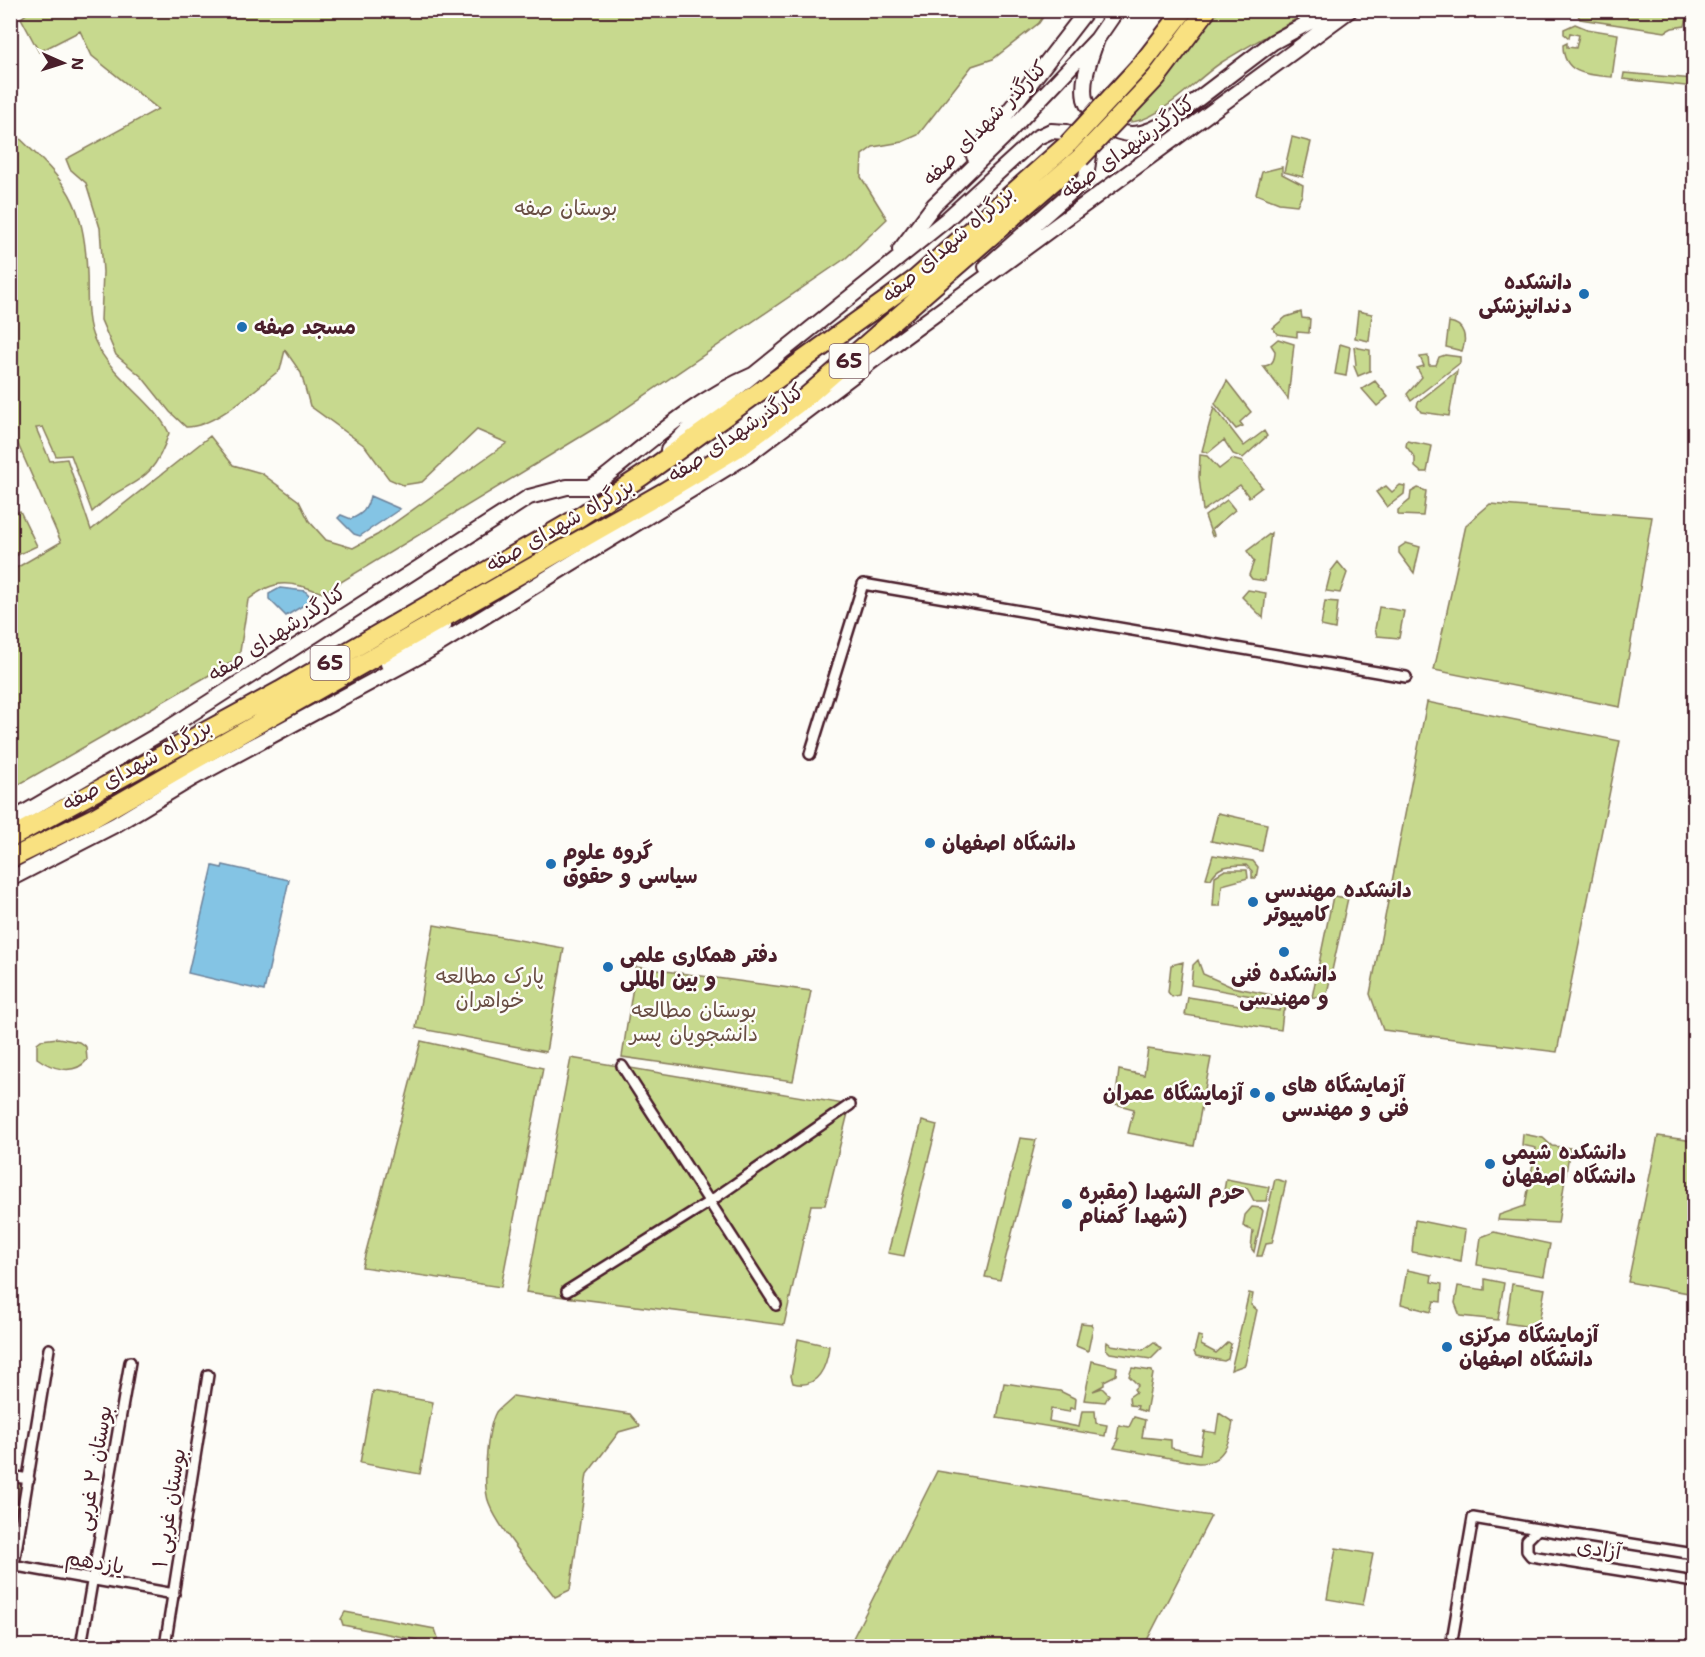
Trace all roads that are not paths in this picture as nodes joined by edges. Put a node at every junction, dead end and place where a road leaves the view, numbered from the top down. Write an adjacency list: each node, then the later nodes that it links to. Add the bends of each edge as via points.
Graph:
1 (1087, 10): 9 (main road)
2 (1117, 10): 7 (main road, کنارگذر شهدای صفه)
3 (1184, 10): 8 (highway, 65, bridge)
4 (1207, 10): 8 (highway, 65, bridge, via 1156,78)
5 (1332, 10): 7 (main road, via 1273,42 1173,118 1136,135 1117,133 1091,111 1085,100 1086,71)
6 (1350, 10): 11 (main road, کنارگذرشهدای صفه)
7 (1096, 39): 9 (main road, کنارگذر شهدای صفه)
8 (1074, 151): 13 (highway, بزرگراه شهدای صفه / 65, via 916,279); 14 (highway, بزرگراه شهدای صفه / 65, via 842,367 762,430 664,492)
9 (934, 205): 10 (main road, کنارگذر شهدای صفه)
10 (886, 268): 11 (main road, via 946,220 1036,138 1051,131 1067,132 1086,147 1090,163 1081,186); 12 (main road)
11 (900, 340): 16 (main road, کنارگذرشهدای صفه, via 748,456 435,647)
12 (753, 375): 13 (main road, via 696,421); 19 (main road, کنارگذرشهدای صفه, via 687,411 600,481 529,497 161,733)
13 (642, 476): 20 (highway, بزرگراه شهدای صفه / 65, via 578,518 280,691)
14 (522, 573): 16 (main road); 21 (highway, بزرگراه شهدای صفه / 65, via 95,817)
15 (1406, 677): 18 (street, via 863,584)
16 (343, 697): 17 (main road, کنارگذرشهدای صفه)
17 (329, 704): 21 (main road, via 111,816); 23 (main road, کنارگذرشهدای صفه, via 115,825)
18 (810, 754)
19 (10, 821)
20 (10, 838)
21 (30, 849): 22 (highway, بزرگراه شهدای صفه / 65)
22 (10, 859)
23 (10, 879)
24 (622, 1066): 26 (street)
25 (850, 1105): 26 (street)
26 (709, 1202): 27 (street); 28 (street)
27 (567, 1291)
28 (776, 1305)
29 (49, 1349): 33 (street)
30 (130, 1362): 37 (street, بوستان ۲ غربی)
31 (208, 1375): 40 (street, بوستان غربی ۱)
32 (10, 1476): 33 (street)
33 (29, 1479): 36 (street)
34 (1538, 1529): 35 (street, آزادی); 38 (street, آزادی, via 1527,1540 1531,1556); 43 (street, آزادی, via 1473,1518)
35 (1695, 1554)
36 (12, 1565): 37 (street, یازدهم); 39 (street)
37 (93, 1580): 40 (street, یازدهم); 41 (street, بوستان ۲ غربی)
38 (1695, 1582)
39 (10, 1588)
40 (174, 1594): 42 (street, بوستان غربی ۱)
41 (81, 1647)
42 (165, 1647)
43 (1451, 1647)

